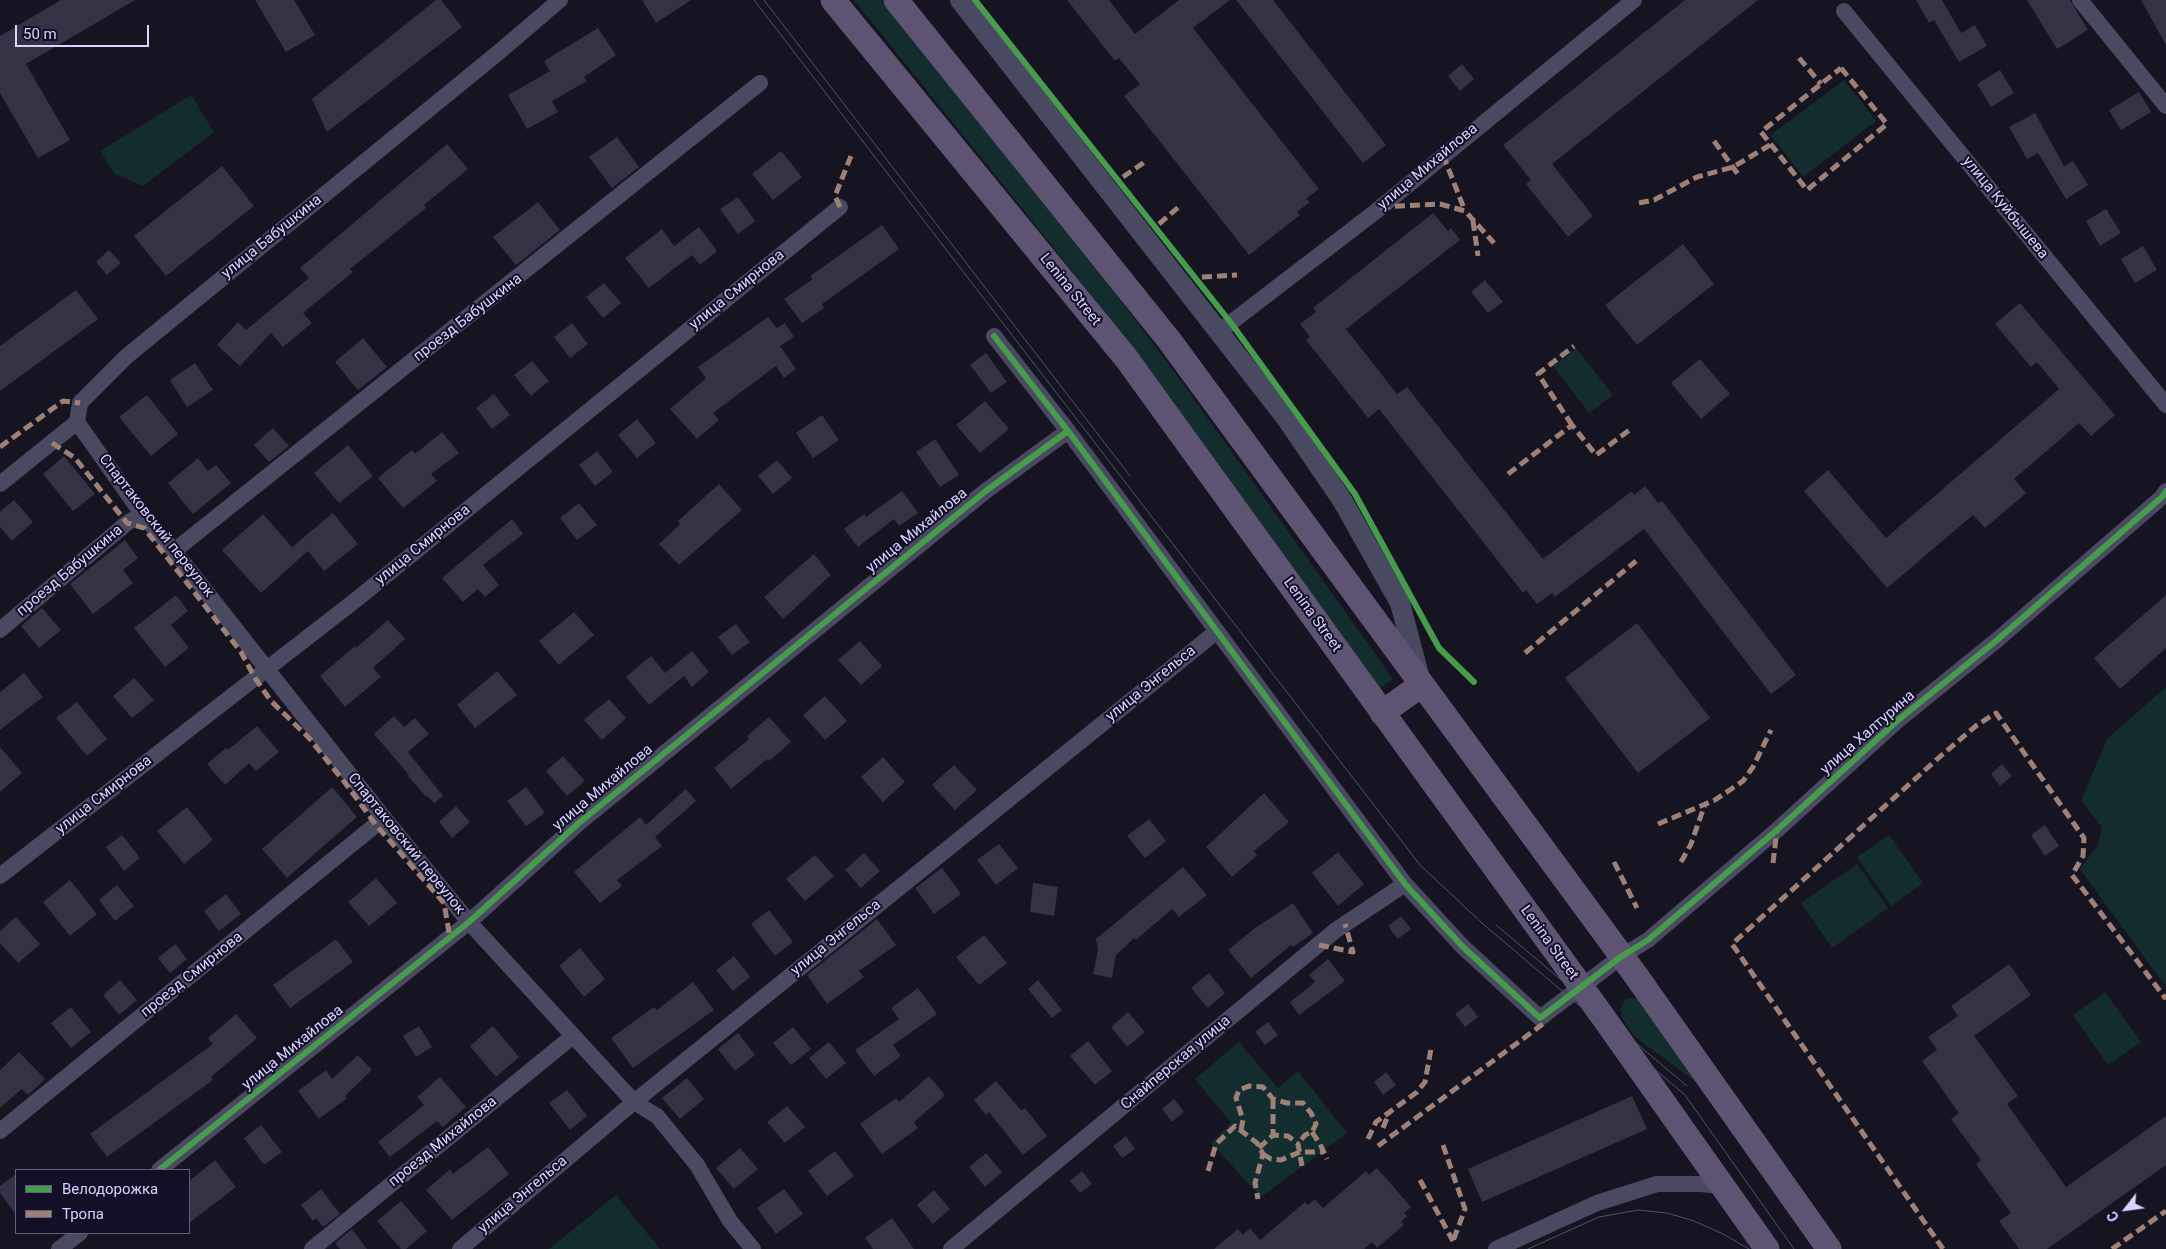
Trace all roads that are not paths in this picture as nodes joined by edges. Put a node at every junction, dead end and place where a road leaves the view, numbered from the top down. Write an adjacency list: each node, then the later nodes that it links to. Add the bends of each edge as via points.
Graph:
1 (560, 0): 14 (street, улица Бабушкина, via 127,356 80,403)
2 (833, 0): 24 (main road, Lenina Street, via 1126,358)
3 (896, 0): 23 (main road, via 1169,340)
4 (960, 0): 11 (street)
5 (1634, 0): 11 (street, улица Михайлова, via 1375,212)
6 (2080, 0): 9 (street)
7 (1844, 11): 13 (street, улица Куйбышева)
8 (760, 83): 19 (street, проезд Бабушкина)
9 (2166, 106)
10 (840, 207): 22 (street, улица Смирнова, via 357,599)
11 (1220, 331): 23 (street, via 1286,418 1342,500 1400,603)
12 (994, 336): 15 (street)
13 (2166, 405)
14 (77, 422): 16 (street); 18 (street, Спартаковский переулок)
15 (1068, 431): 21 (street); 28 (street, улица Михайлова, via 987,490 596,809)
16 (0, 484)
17 (2166, 491): 29 (street, улица Халтурина, via 1997,640 1898,721 1770,836 1648,940)
18 (142, 514): 19 (street, Спартаковский переулок); 20 (street, проезд Бабушкина)
19 (174, 550): 22 (street, Спартаковский переулок)
20 (0, 630)
21 (1216, 632): 27 (street); 32 (street, улица Энгельса)
22 (266, 669): 25 (street, Спартаковский переулок); 26 (street, улица Смирнова)
23 (1422, 684): 24 (main road); 29 (main road)
24 (1382, 713): 30 (main road, Lenina Street)
25 (384, 818): 28 (street, Спартаковский переулок); 33 (street, проезд Смирнова)
26 (0, 876)
27 (1405, 884): 30 (street, улица Халтурина, via 1462,946 1540,1018); 41 (street, Снайперская улица, via 1336,930)
28 (469, 922): 31 (street, Спартаковский переулок); 34 (street, улица Михайлова)
29 (1622, 956): 30 (street, улица Халтурина); 44 (main road)
30 (1581, 987): 35 (main road, Lenina Street)
31 (574, 1036): 32 (street, Спартаковский переулок); 38 (street, проезд Михайлова)
32 (634, 1102): 39 (street, улица Энгельса); 40 (street, Спартаковский переулок, via 657,1116 697,1165 730,1222)
33 (0, 1131)
34 (160, 1169)
35 (1722, 1186): 42 (street, via 1658,1184 1597,1203); 43 (main road, Lenina Street)
36 (79, 1234): 37 (street)
37 (59, 1249)
38 (312, 1249)
39 (460, 1249)
40 (753, 1249)
41 (951, 1249)
42 (1496, 1249)
43 (1767, 1249)
44 (1829, 1249)

